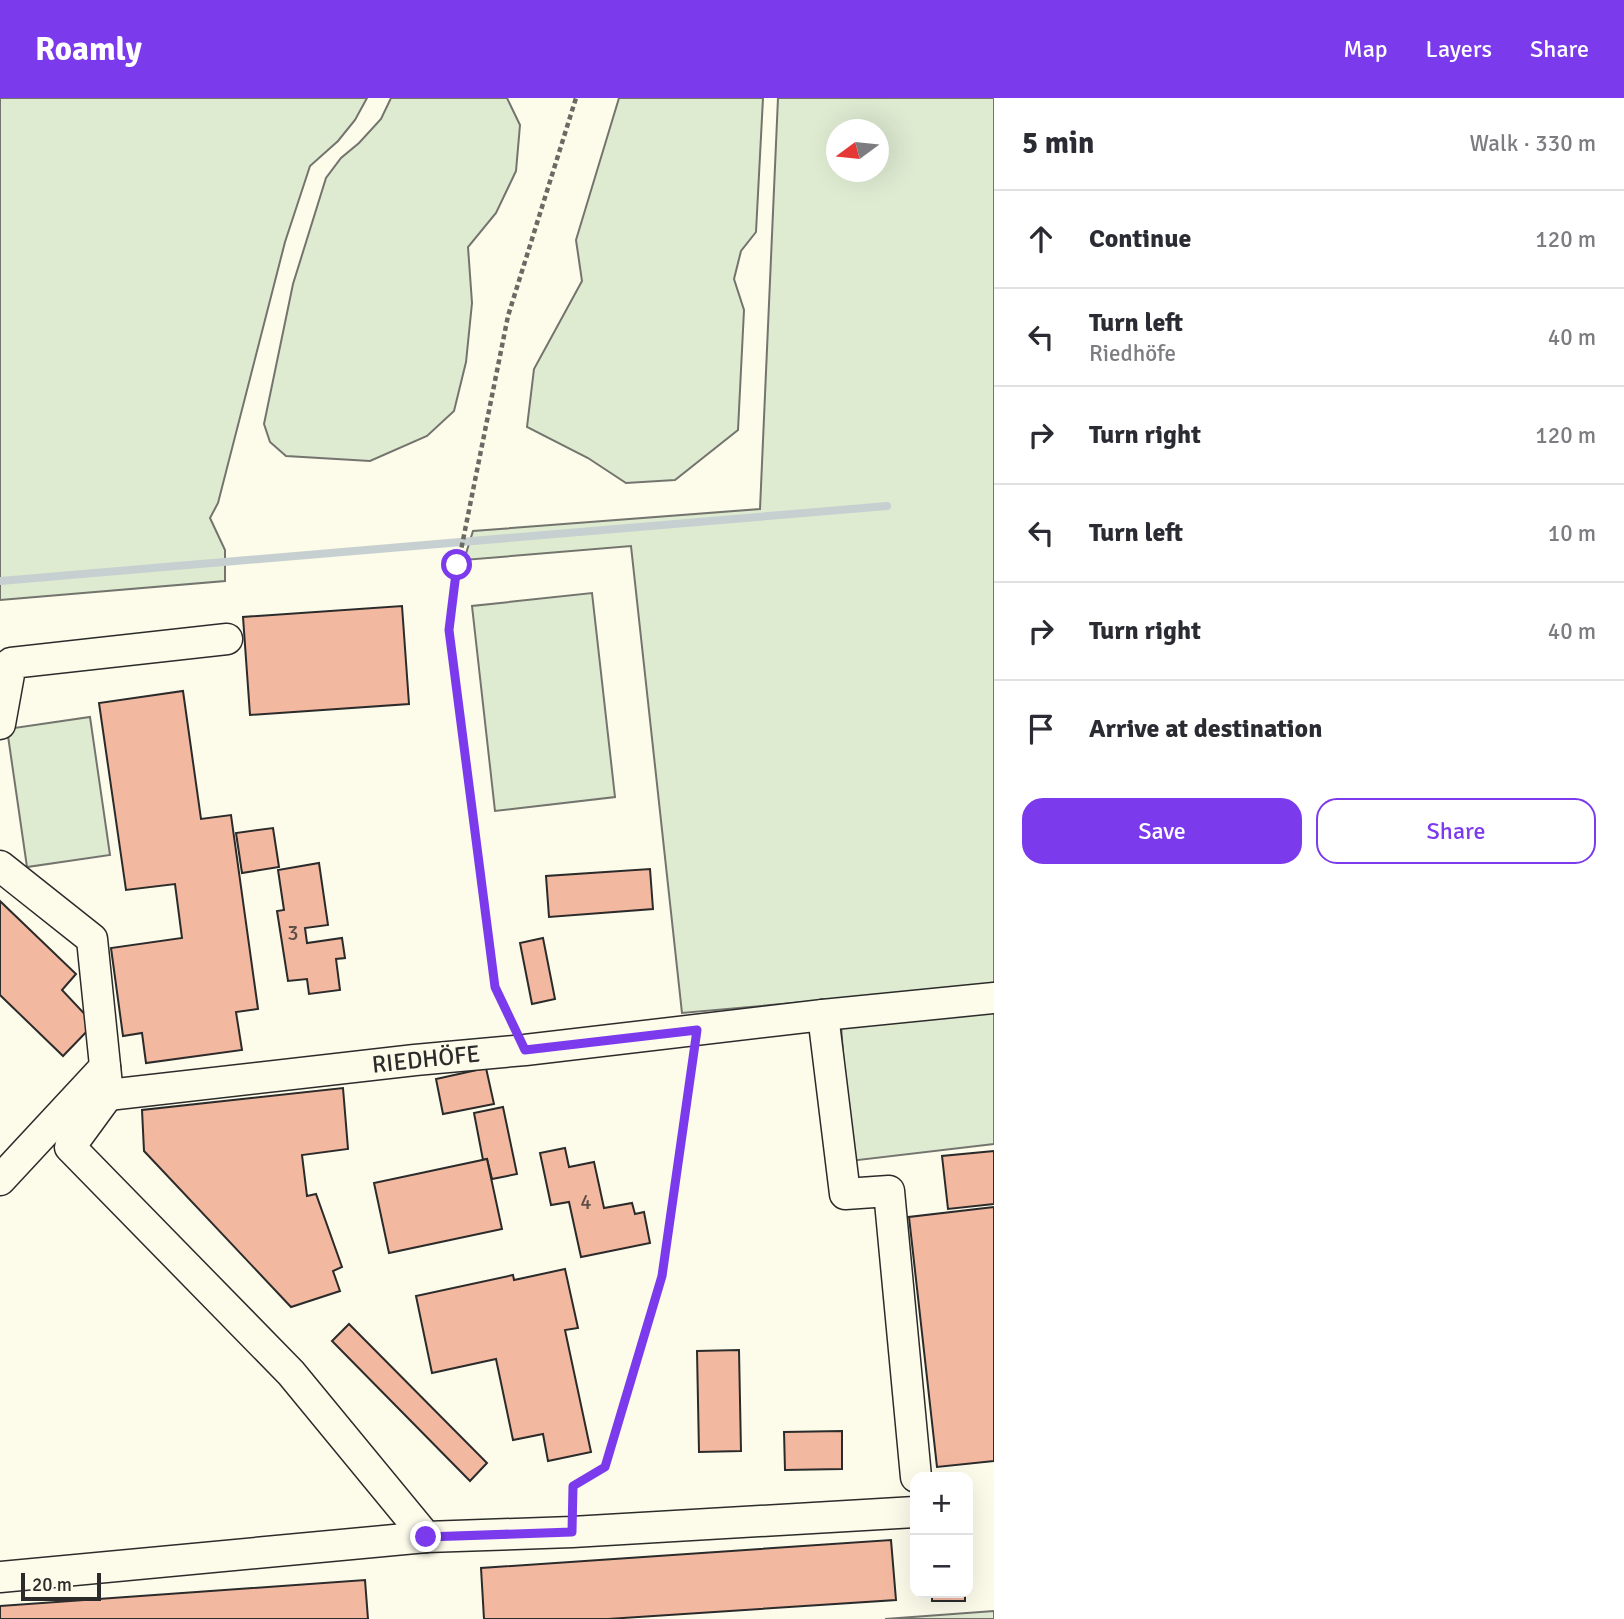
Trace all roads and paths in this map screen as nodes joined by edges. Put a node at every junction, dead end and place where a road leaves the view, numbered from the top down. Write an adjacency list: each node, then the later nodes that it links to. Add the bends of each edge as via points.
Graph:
1 (576, 98): 8 (path, via 508,316 457,565 449,630 495,987)
2 (227, 639): 3 (street, via 11,663)
3 (0, 724)
4 (0, 866): 9 (street, via 92,939)
5 (994, 998): 6 (street, RIEDHÖFE)
6 (822, 1015): 7 (street, RIEDHÖFE); 11 (street, via 845,1194 889,1191)
7 (697, 1030): 8 (street, RIEDHÖFE); 13 (path, via 662,1276 605,1467 573,1486)
8 (525, 1050): 9 (street, RIEDHÖFE)
9 (106, 1081): 10 (street); 14 (street, via 70,1147 291,1373)
10 (0, 1180)
11 (916, 1472)
12 (910, 1512): 13 (street)
13 (572, 1532): 14 (street)
14 (426, 1537): 15 (street)
15 (0, 1577)

